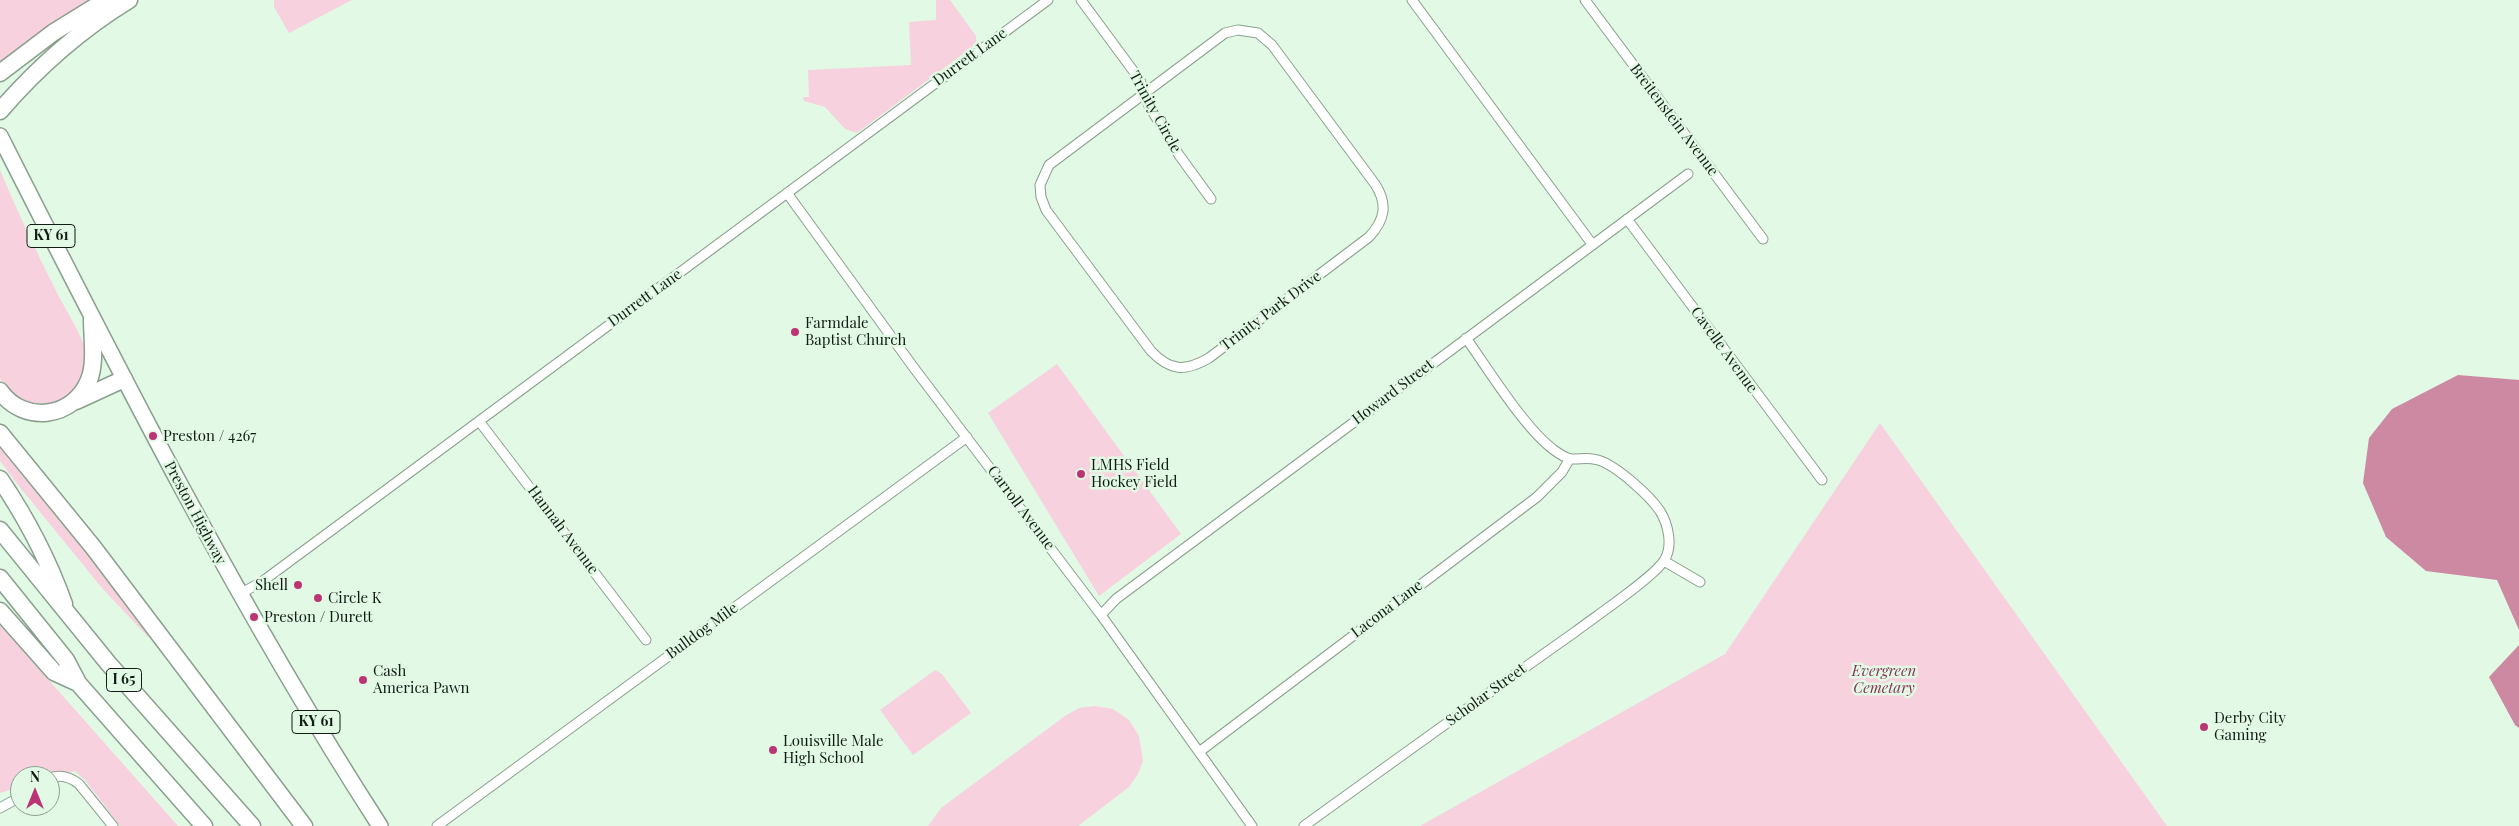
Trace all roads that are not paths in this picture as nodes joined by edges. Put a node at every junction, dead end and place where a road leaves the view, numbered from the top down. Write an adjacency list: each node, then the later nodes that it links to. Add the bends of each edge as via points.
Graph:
1 (106, 0): 8 (highway, via 54,32)
2 (129, 0): 10 (highway, via 61,49)
3 (1048, 0): 7 (street, Durrett Lane)
4 (1081, 0): 9 (street, Trinity Circle, via 1140,80)
5 (1412, 0): 17 (street)
6 (1585, 0): 16 (street, Breitenstein Avenue)
7 (1035, 4): 13 (street, Durrett Lane)
8 (0, 73)
9 (1144, 93): 9 (street, Trinity Park Drive, via 1050,164 1042,178 1041,197 1062,233 1151,351 1171,366 1190,367 1209,358 1370,237 1382,219 1384,204 1375,184 1272,45 1258,34 1238,30 1226,34); 14 (street, Trinity Circle, via 1179,155)
10 (0, 111)
11 (2, 140): 18 (main road, Preston Highway / KY 61)
12 (1688, 174): 15 (street, Howard Street)
13 (787, 193): 23 (street, Durrett Lane); 25 (street, Carroll Avenue)
14 (1211, 199)
15 (1627, 219): 17 (street, Howard Street); 28 (street, Cavelle Avenue)
16 (1763, 239)
17 (1592, 244): 19 (street, Howard Street)
18 (92, 319): 20 (main road, Preston Highway / KY 61); 22 (highway, via 90,378)
19 (1466, 338): 26 (street, via 1539,436); 35 (street, Howard Street, via 1116,599)
20 (124, 379): 22 (highway); 33 (main road, Preston Highway / KY 61)
21 (0, 391): 22 (highway, via 13,404 32,413 49,413)
22 (75, 402)
23 (479, 421): 33 (street, Durrett Lane, via 263,581); 37 (street, Hannah Avenue)
24 (0, 433): 44 (highway, via 93,547)
25 (967, 436): 35 (street, Carroll Avenue); 46 (street, Bulldog Mile)
26 (1569, 460): 30 (street, via 1597,460 1652,501 1666,524 1669,546); 39 (street, Lacona Lane, via 1537,498)
27 (0, 479): 36 (highway, via 24,514 49,562)
28 (1822, 480)
29 (0, 530): 36 (highway, I 65)
30 (1664, 561): 32 (street); 48 (street, Scholar Street, via 1595,617)
31 (0, 578): 38 (highway, I 65, via 66,660)
32 (1700, 582)
33 (240, 594): 45 (main road, Preston Highway / KY 61)
34 (0, 611): 38 (highway, via 54,672)
35 (1101, 614): 39 (street, Carroll Avenue)
36 (69, 616): 43 (highway, I 65)
37 (646, 640)
38 (78, 683): 42 (highway, I 65)
39 (1199, 752): 47 (street, Carroll Avenue)
40 (60, 777): 41 (street, via 67,777 79,784)
41 (113, 826)
42 (204, 826)
43 (252, 826)
44 (304, 826)
45 (380, 826)
46 (437, 826)
47 (1252, 826)
48 (1304, 826)

